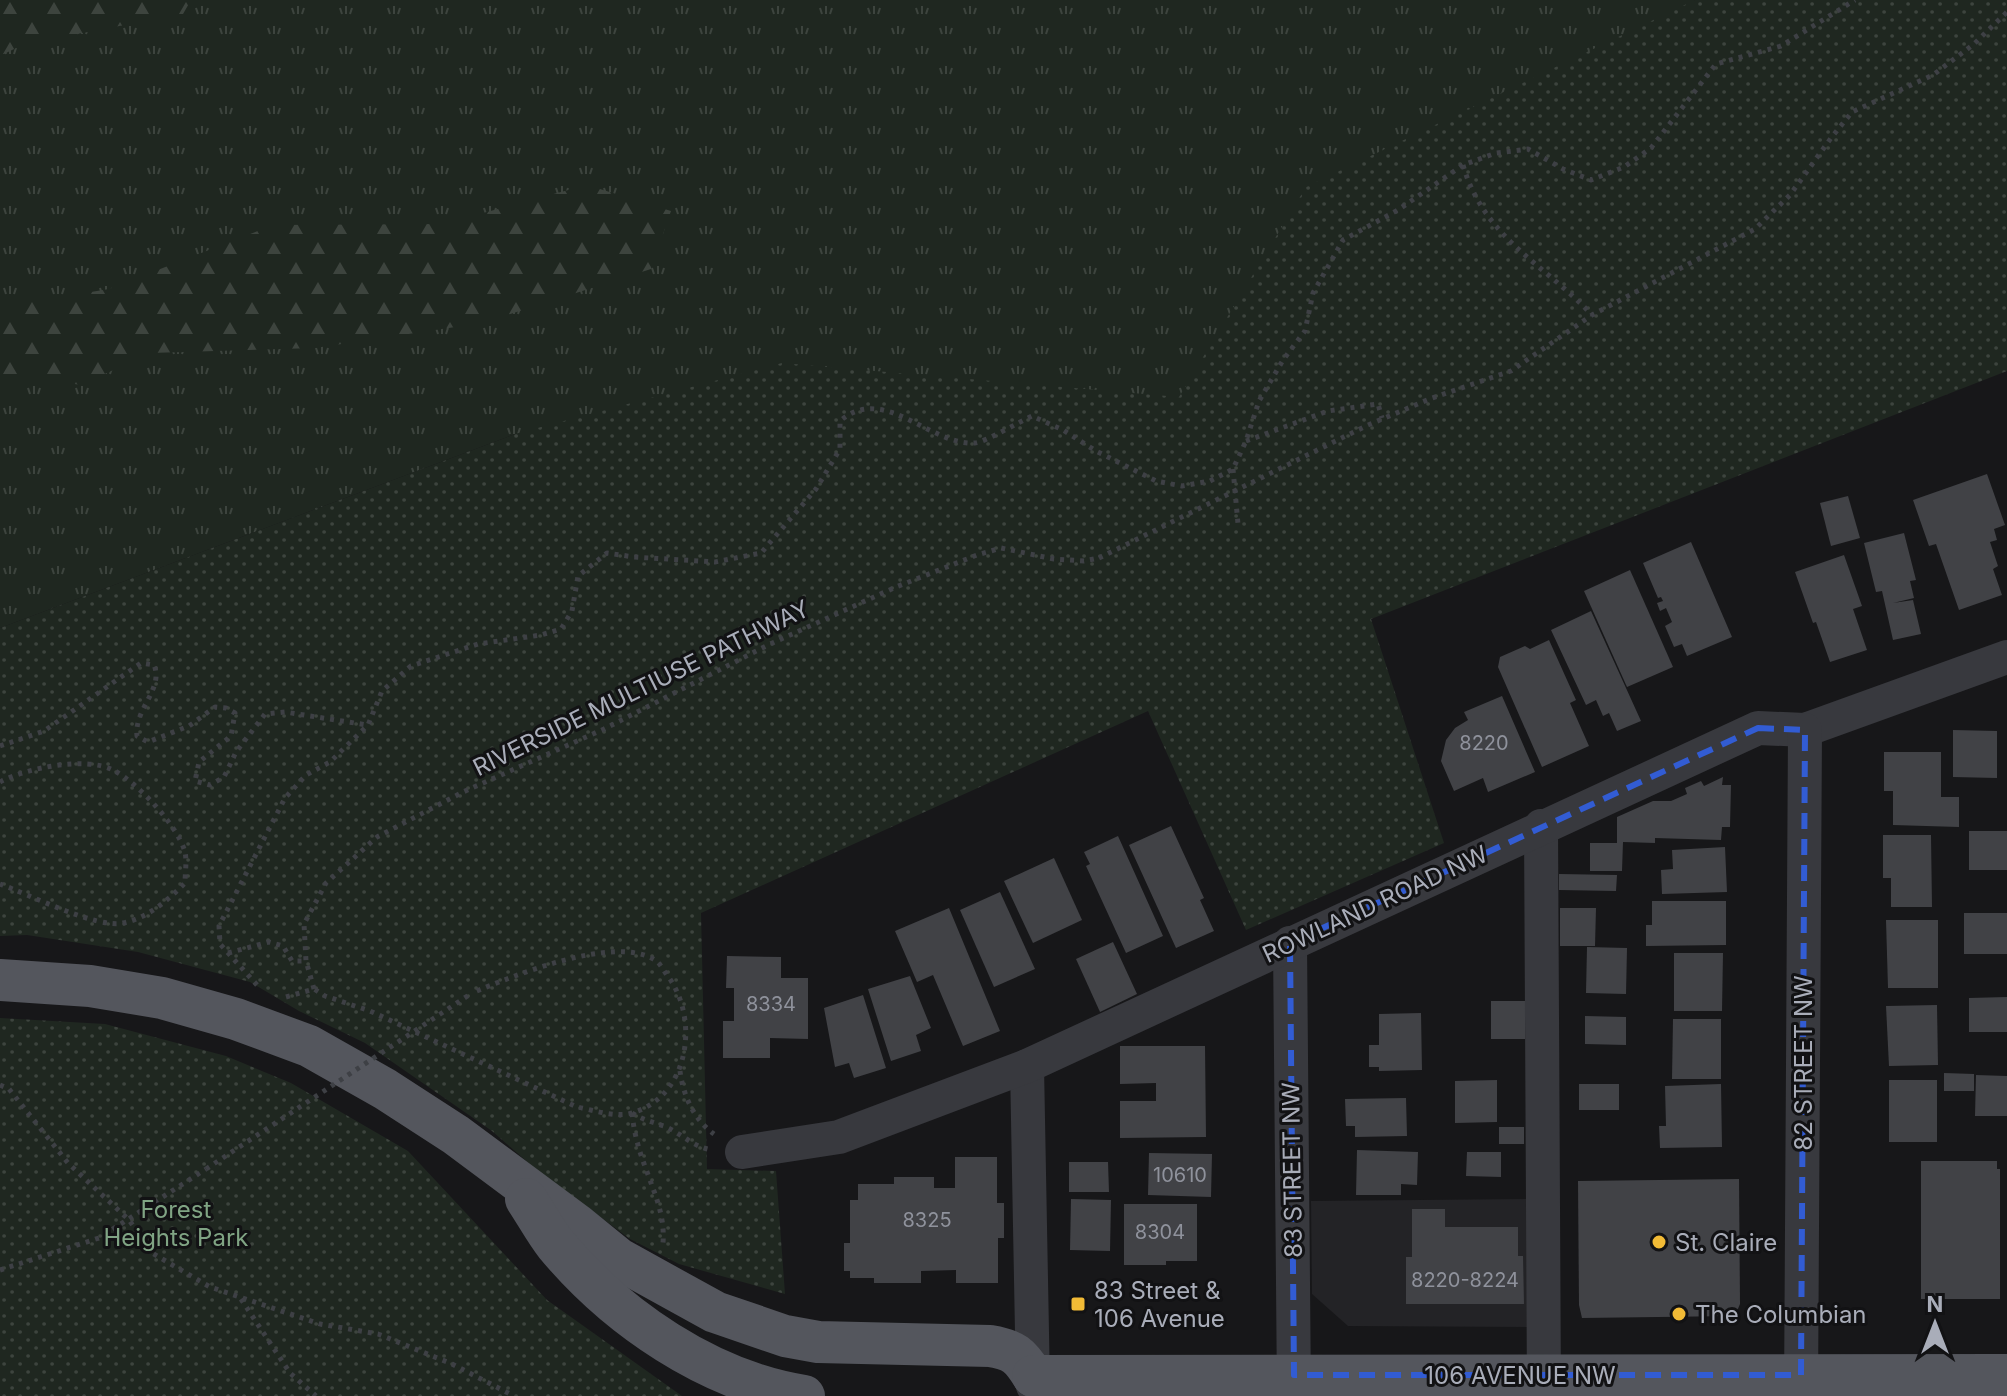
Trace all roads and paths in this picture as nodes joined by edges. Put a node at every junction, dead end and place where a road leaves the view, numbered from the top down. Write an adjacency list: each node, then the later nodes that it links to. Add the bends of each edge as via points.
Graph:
1 (1855, 0): 3 (path, via 1781,46 1716,64 1651,148 1624,167 1591,180 1528,149)
2 (2007, 12): 4 (path, via 1933,75 1852,112 1790,195 1755,229)
3 (1463, 165): 4 (path, via 1485,215); 6 (path, via 1343,240 1313,293 1305,331 1259,401)
4 (1592, 315): 5 (path, via 1511,371)
5 (1382, 418): 6 (path, via 1378,404 1328,411); 18 (path, RIVERSIDE MULTIUSE PATHWAY, bridge, via 1099,558 1054,559 1001,548 896,587 463,792 377,837 326,883 304,924)
6 (1246, 441): 7 (path)
7 (1233, 469): 8 (path); 10 (path, via 1210,481 1182,486 1156,481 1032,416 977,444 887,411 853,410 840,421 840,449 816,489 761,553 715,562 607,553 578,576 572,611 561,629 478,644 411,666 382,691)
8 (1238, 524)
9 (2007, 657): 11 (street, ROWLAND ROAD NW)
10 (368, 725): 12 (path, via 285,712 265,714 224,777 210,785 195,781 199,762 231,736 235,713 215,707 189,726 148,742 137,736 136,723 158,672 154,665 141,663 44,731); 17 (path, via 285,798 219,926 220,944)
11 (1805, 730): 14 (street, ROWLAND ROAD NW, via 1758,728); 35 (street, 82 STREET NW)
12 (0, 746)
13 (0, 782): 15 (path, via 65,765 113,770 161,810 185,852 185,883 162,906 122,924 80,918)
14 (1541, 826): 16 (street, ROWLAND ROAD NW); 34 (street)
15 (0, 884)
16 (1290, 943): 21 (street, ROWLAND ROAD NW); 33 (street, 83 STREET NW)
17 (228, 953): 18 (path, via 269,942 283,946 292,961); 20 (path)
18 (306, 961): 24 (path, RIVERSIDE MULTIUSE PATHWAY, via 314,989 325,996 370,1011 577,1107)
19 (0, 980): 26 (main road, via 162,998 309,1046 445,1127)
20 (267, 994)
21 (1027, 1066): 25 (street, ROWLAND ROAD NW, via 839,1137); 36 (street)
22 (680, 1069): 24 (path, via 671,1087); 25 (path, via 682,1090 695,1114 709,1131); 27 (path, bridge, via 685,1049 681,1003 656,961 605,953 564,959 472,993)
23 (0, 1085): 27 (path, via 9,1089 68,1163)
24 (632, 1113): 25 (path, via 702,1149); 28 (path, via 646,1172 660,1203)
25 (742, 1152)
26 (515, 1181): 31 (main road, via 619,1259 715,1312); 37 (main road, via 555,1244 615,1303 687,1353)
27 (129, 1220): 29 (path, via 99,1238); 30 (path, via 152,1253)
28 (662, 1250)
29 (0, 1270)
30 (240, 1298): 38 (path, via 290,1373); 39 (path, via 320,1324 378,1334)
31 (785, 1336): 36 (main road, via 862,1345 1007,1349 1022,1358); 37 (main road)
32 (2007, 1375): 35 (main road, 106 AVENUE NW)
33 (1294, 1385): 34 (main road, 106 AVENUE NW); 36 (main road, 106 AVENUE NW)
34 (1544, 1385): 35 (main road, 106 AVENUE NW)
35 (1801, 1385)
36 (1029, 1389)
37 (783, 1394)
38 (316, 1396)
39 (514, 1396)

